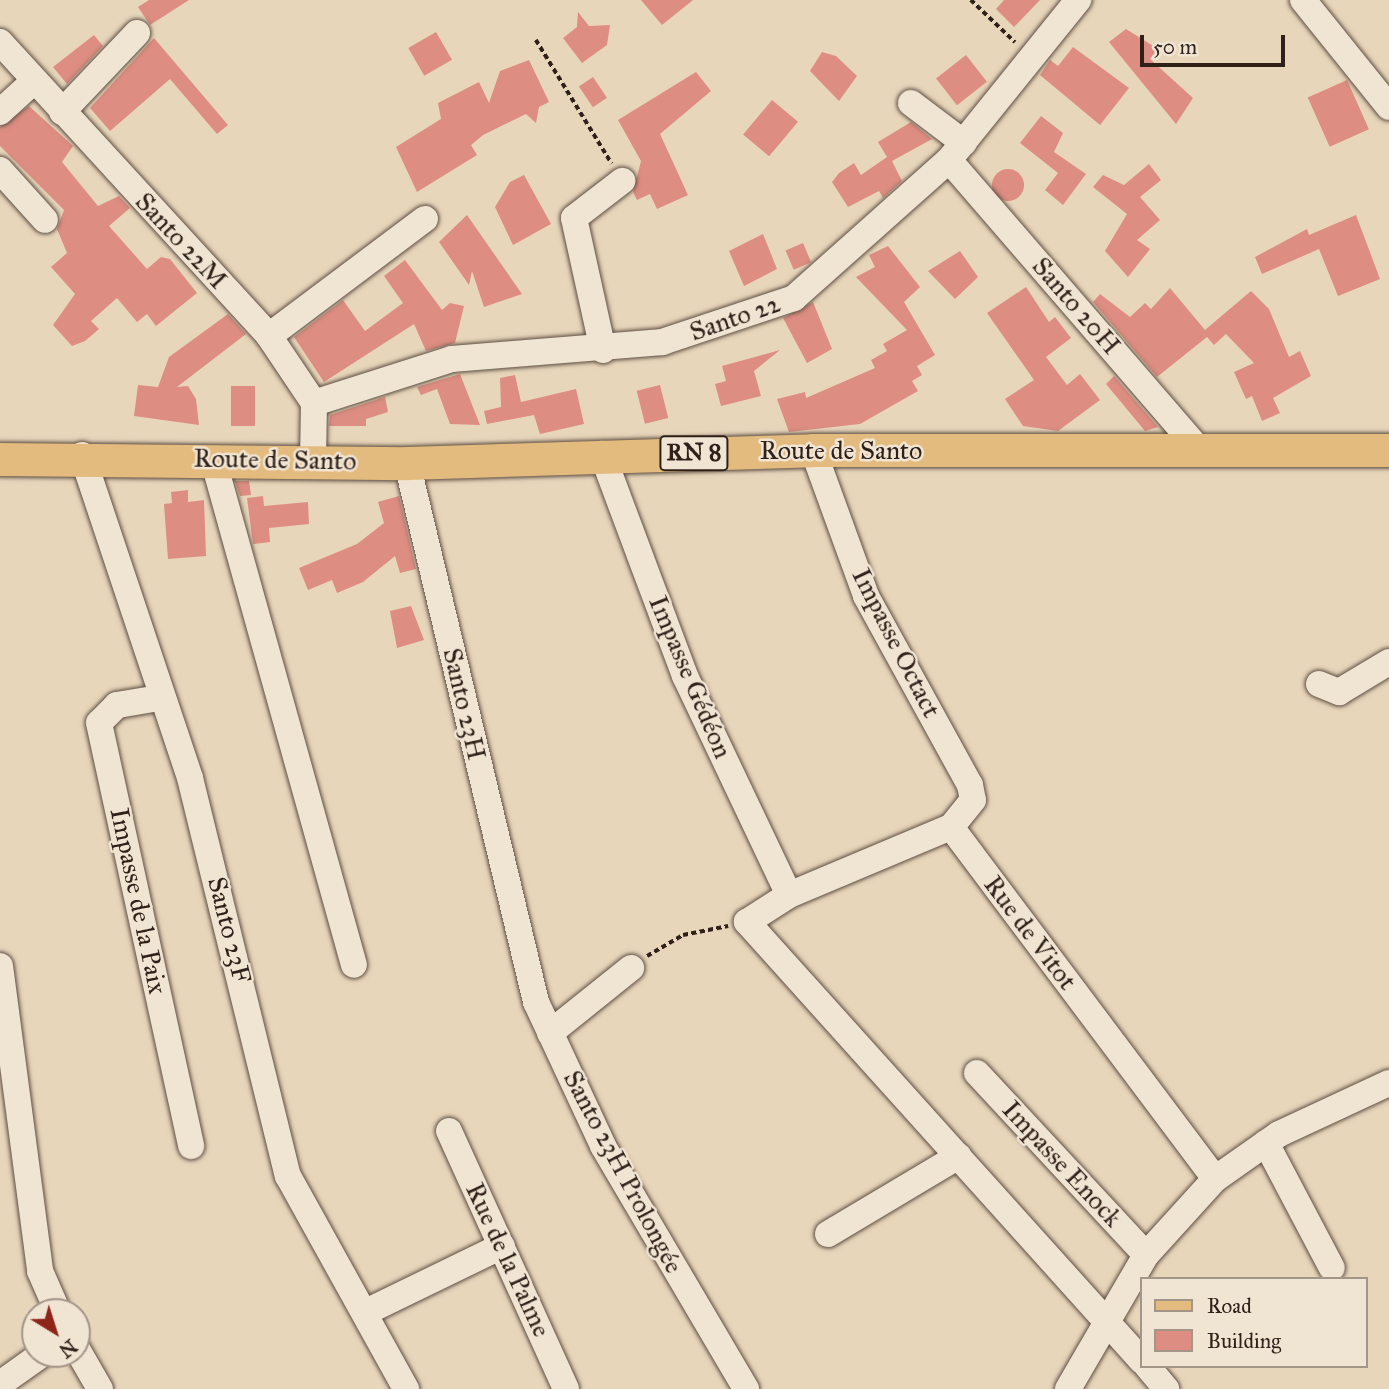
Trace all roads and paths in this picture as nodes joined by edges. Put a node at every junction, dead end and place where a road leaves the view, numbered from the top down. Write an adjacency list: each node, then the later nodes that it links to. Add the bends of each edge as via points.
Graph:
1 (971, 0): 7 (path)
2 (1078, 0): 7 (street, Santo 22)
3 (1303, 0): 10 (street)
4 (137, 33): 12 (street)
5 (536, 40): 15 (path)
6 (0, 41): 8 (street, Santo 22M)
7 (1034, 61): 13 (street, Santo 22)
8 (34, 81): 11 (street); 12 (street, Santo 22M)
9 (911, 103): 13 (street, Santo 20H)
10 (1389, 107)
11 (0, 112)
12 (62, 112): 18 (street, Santo 22M)
13 (956, 152): 19 (street, Santo 22, via 794,298 662,342); 23 (street, Santo 20H)
14 (0, 170): 17 (street)
15 (622, 181): 19 (street, via 574,218)
16 (425, 219): 18 (street)
17 (45, 220)
18 (269, 336): 20 (street, Santo 22M)
19 (603, 351): 20 (street, Santo 22, via 452,359)
20 (314, 403): 28 (street)
21 (813, 450): 23 (main road, Route de Santo / RN 8); 24 (main road, Route de Santo / RN 8); 33 (street, Impasse Octact, via 866,596 970,785 973,800)
22 (1389, 450): 23 (main road, Route de Santo / RN 8)
23 (1202, 453)
24 (602, 454): 29 (main road, Route de Santo / RN 8); 34 (street, Impasse Gédéon, via 685,676)
25 (82, 455): 26 (main road, Route de Santo / RN 8); 27 (main road, Route de Santo / RN 8); 32 (street, Santo 23F)
26 (0, 459)
27 (214, 459): 28 (main road, Route de Santo / RN 8); 38 (street)
28 (313, 463): 29 (main road, Route de Santo / RN 8)
29 (407, 463): 36 (street, Santo 23H)
30 (1389, 662): 31 (street, via 1339,692)
31 (1319, 684)
32 (159, 698): 45 (street, Impasse de la Paix, via 117,705 99,723); 53 (street, Santo 23F, via 190,778 288,1176)
33 (951, 827): 34 (street); 47 (street, Rue de Vitot)
34 (789, 895): 35 (street)
35 (747, 922): 37 (path, via 683,935); 46 (street)
36 (521, 946): 40 (street, Santo 23H Prolongée)
37 (637, 963): 40 (street)
38 (354, 965)
39 (0, 966): 52 (street, via 40,1271)
40 (550, 1033): 63 (street, Santo 23H Prolongée, via 603,1146)
41 (977, 1073): 50 (street, Impasse Enock)
42 (1389, 1083): 44 (street, via 1346,1098)
43 (449, 1132): 49 (street, Rue de la Palme)
44 (1266, 1143): 47 (street); 51 (street)
45 (191, 1146)
46 (959, 1156): 48 (street); 54 (street)
47 (1215, 1179): 50 (street)
48 (828, 1234)
49 (502, 1246): 53 (street); 62 (street, Rue de la Palme)
50 (1146, 1255): 54 (street)
51 (1332, 1268)
52 (52, 1298)
53 (366, 1312): 61 (street, Santo 23F)
54 (1106, 1319): 55 (street); 64 (street)
55 (1140, 1359)
56 (22, 1368): 59 (street)
57 (88, 1368): 60 (street)
58 (1149, 1368): 65 (street)
59 (0, 1384)
60 (100, 1389)
61 (406, 1389)
62 (566, 1389)
63 (746, 1389)
64 (1068, 1389)
65 (1166, 1389)

